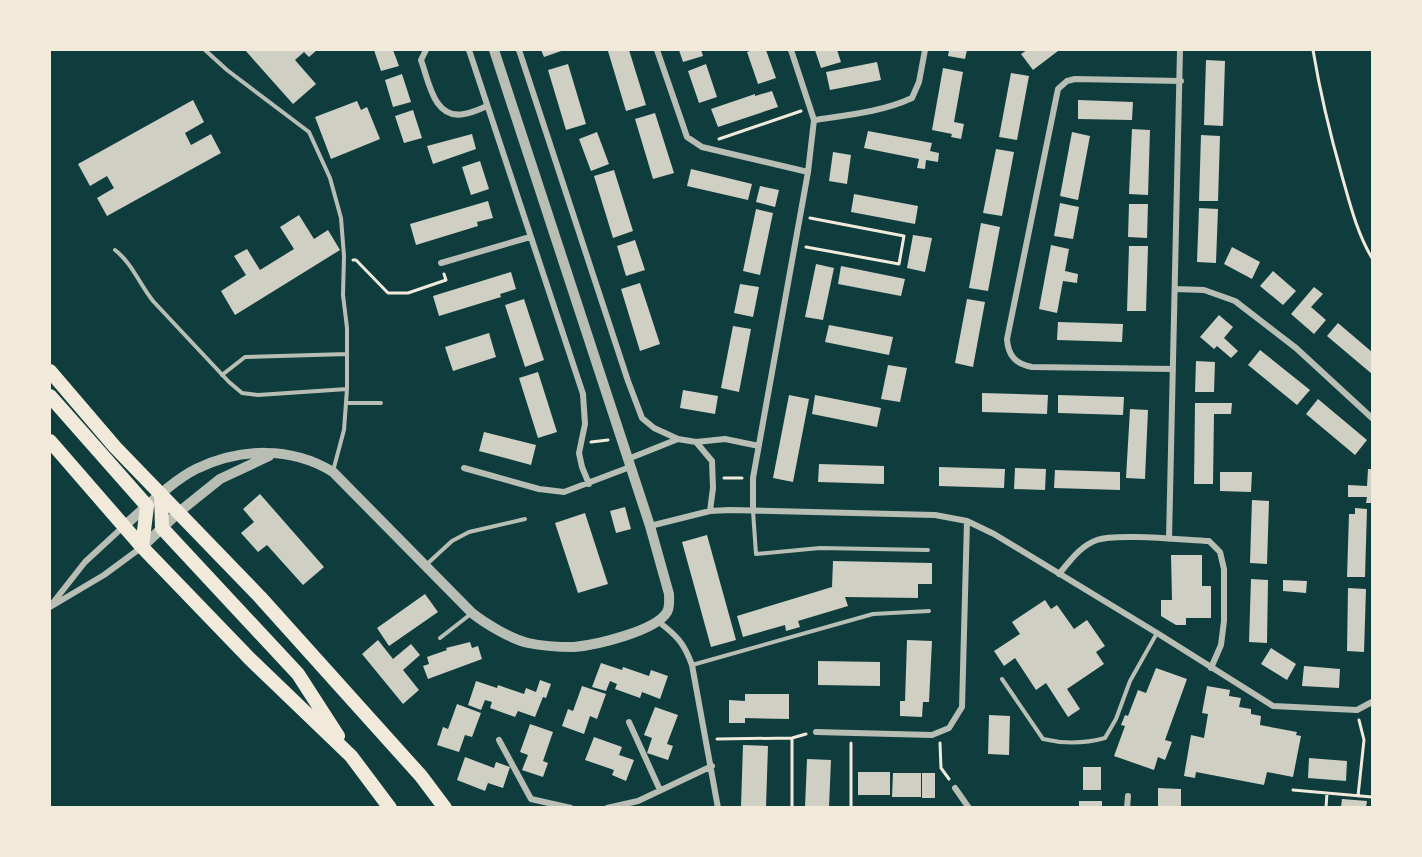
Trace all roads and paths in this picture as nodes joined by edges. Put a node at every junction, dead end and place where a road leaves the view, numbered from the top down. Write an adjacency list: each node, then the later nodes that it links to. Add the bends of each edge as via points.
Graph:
1 (205, 50): 22 (lane, via 309,132 330,178 341,218)
2 (426, 50): 12 (street, via 421,60 436,104 448,114 464,115)
3 (469, 50): 12 (street)
4 (494, 50): 39 (street)
5 (519, 50): 34 (street, via 642,418)
6 (657, 50): 15 (street, via 687,137)
7 (790, 50): 13 (street)
8 (926, 50): 14 (street, via 912,98 888,107)
9 (1180, 50): 11 (street)
10 (1312, 50): 21 (path, via 1350,204)
11 (1180, 81): 24 (street); 26 (street, via 1084,78 1067,81 1058,89 1007,339 1015,360 1032,367)
12 (487, 106): 18 (street)
13 (810, 108): 14 (street); 15 (path)
14 (814, 120): 16 (street)
15 (702, 147): 16 (street)
16 (808, 172): 17 (street)
17 (800, 217): 19 (street); 19 (path, via 904,236 899,264)
18 (530, 237): 23 (street); 44 (street, via 583,394 585,424 579,453)
19 (795, 245): 37 (street)
20 (115, 250): 28 (lane, via 124,257 144,290)
21 (1372, 258)
22 (344, 261): 23 (path, via 356,260 388,293 408,293 446,280); 25 (lane)
23 (441, 263)
24 (1175, 289): 26 (street); 33 (street, via 1204,290 1235,301 1296,348)
25 (347, 354): 28 (lane, via 245,357); 29 (lane)
26 (1173, 369): 55 (street)
27 (50, 371): 45 (highway)
28 (222, 375): 29 (lane, via 242,393 258,395)
29 (347, 389): 32 (lane)
30 (50, 396): 46 (highway)
31 (381, 403): 32 (lane)
32 (346, 404): 41 (lane)
33 (1372, 418)
34 (678, 439): 36 (street); 39 (street)
35 (50, 441): 52 (highway)
36 (696, 442): 37 (street, via 725,440); 42 (street, via 712,461)
37 (759, 446): 43 (street)
38 (277, 453): 41 (street, via 300,456); 45 (street, via 232,456 195,470); 49 (street, via 225,476)
39 (629, 463): 44 (street); 53 (street)
40 (464, 468): 44 (street, via 547,490 564,492)
41 (333, 472): 58 (street)
42 (714, 478): 43 (path); 47 (street)
43 (753, 478): 48 (street)
44 (588, 484)
45 (161, 494): 46 (street); 49 (highway); 54 (highway)
46 (147, 506): 52 (street); 56 (highway)
47 (710, 511): 48 (street); 53 (street)
48 (753, 511): 51 (street, via 935,515); 57 (lane, via 756,554 820,548)
49 (179, 512): 54 (street); 88 (highway, via 260,597)
50 (525, 519): 58 (lane, via 469,532)
51 (967, 521): 59 (street); 74 (street, via 962,707 949,728)
52 (124, 526): 56 (highway); 60 (street, via 85,562)
53 (650, 526): 63 (street, via 669,594 667,613)
54 (162, 528): 56 (street); 78 (highway, via 298,675)
55 (1169, 539): 59 (street, via 1098,539 1079,550); 67 (street, via 1209,541 1220,552 1224,569 1224,621 1221,645)
56 (142, 547): 60 (street); 78 (highway)
57 (928, 550)
58 (426, 565): 62 (street)
59 (1059, 574): 64 (street)
60 (50, 607)
61 (929, 611): 66 (lane, via 873,614)
62 (472, 613): 63 (street, via 527,643 574,647 618,638); 65 (lane)
63 (659, 622): 66 (street, via 679,638)
64 (1157, 633): 67 (street); 68 (lane, via 1105,738 1063,744 1042,739)
65 (440, 638)
66 (692, 665): 79 (street)
67 (1211, 668): 70 (street, via 1273,706)
68 (1002, 679)
69 (1372, 702): 70 (street)
70 (1357, 710): 85 (path, via 1364,740)
71 (629, 722): 81 (street)
72 (816, 732): 73 (street); 75 (path)
73 (850, 732): 74 (street); 93 (path)
74 (940, 732): 80 (path, via 941,768)
75 (792, 738): 76 (path); 92 (path)
76 (727, 739)
77 (499, 740): 89 (street, via 531,799)
78 (351, 756): 87 (highway)
79 (712, 766): 81 (street); 91 (street)
80 (955, 788): 94 (street)
81 (660, 790): 90 (street, via 638,801)
82 (1293, 790): 83 (path)
83 (1327, 793): 85 (path); 96 (path)
84 (1128, 796): 95 (street)
85 (1358, 796): 86 (path)
86 (1372, 797)
87 (390, 807)
88 (445, 807)
89 (572, 807)
90 (607, 807)
91 (718, 807)
92 (792, 807)
93 (851, 807)
94 (969, 807)
95 (1127, 807)
96 (1326, 807)

